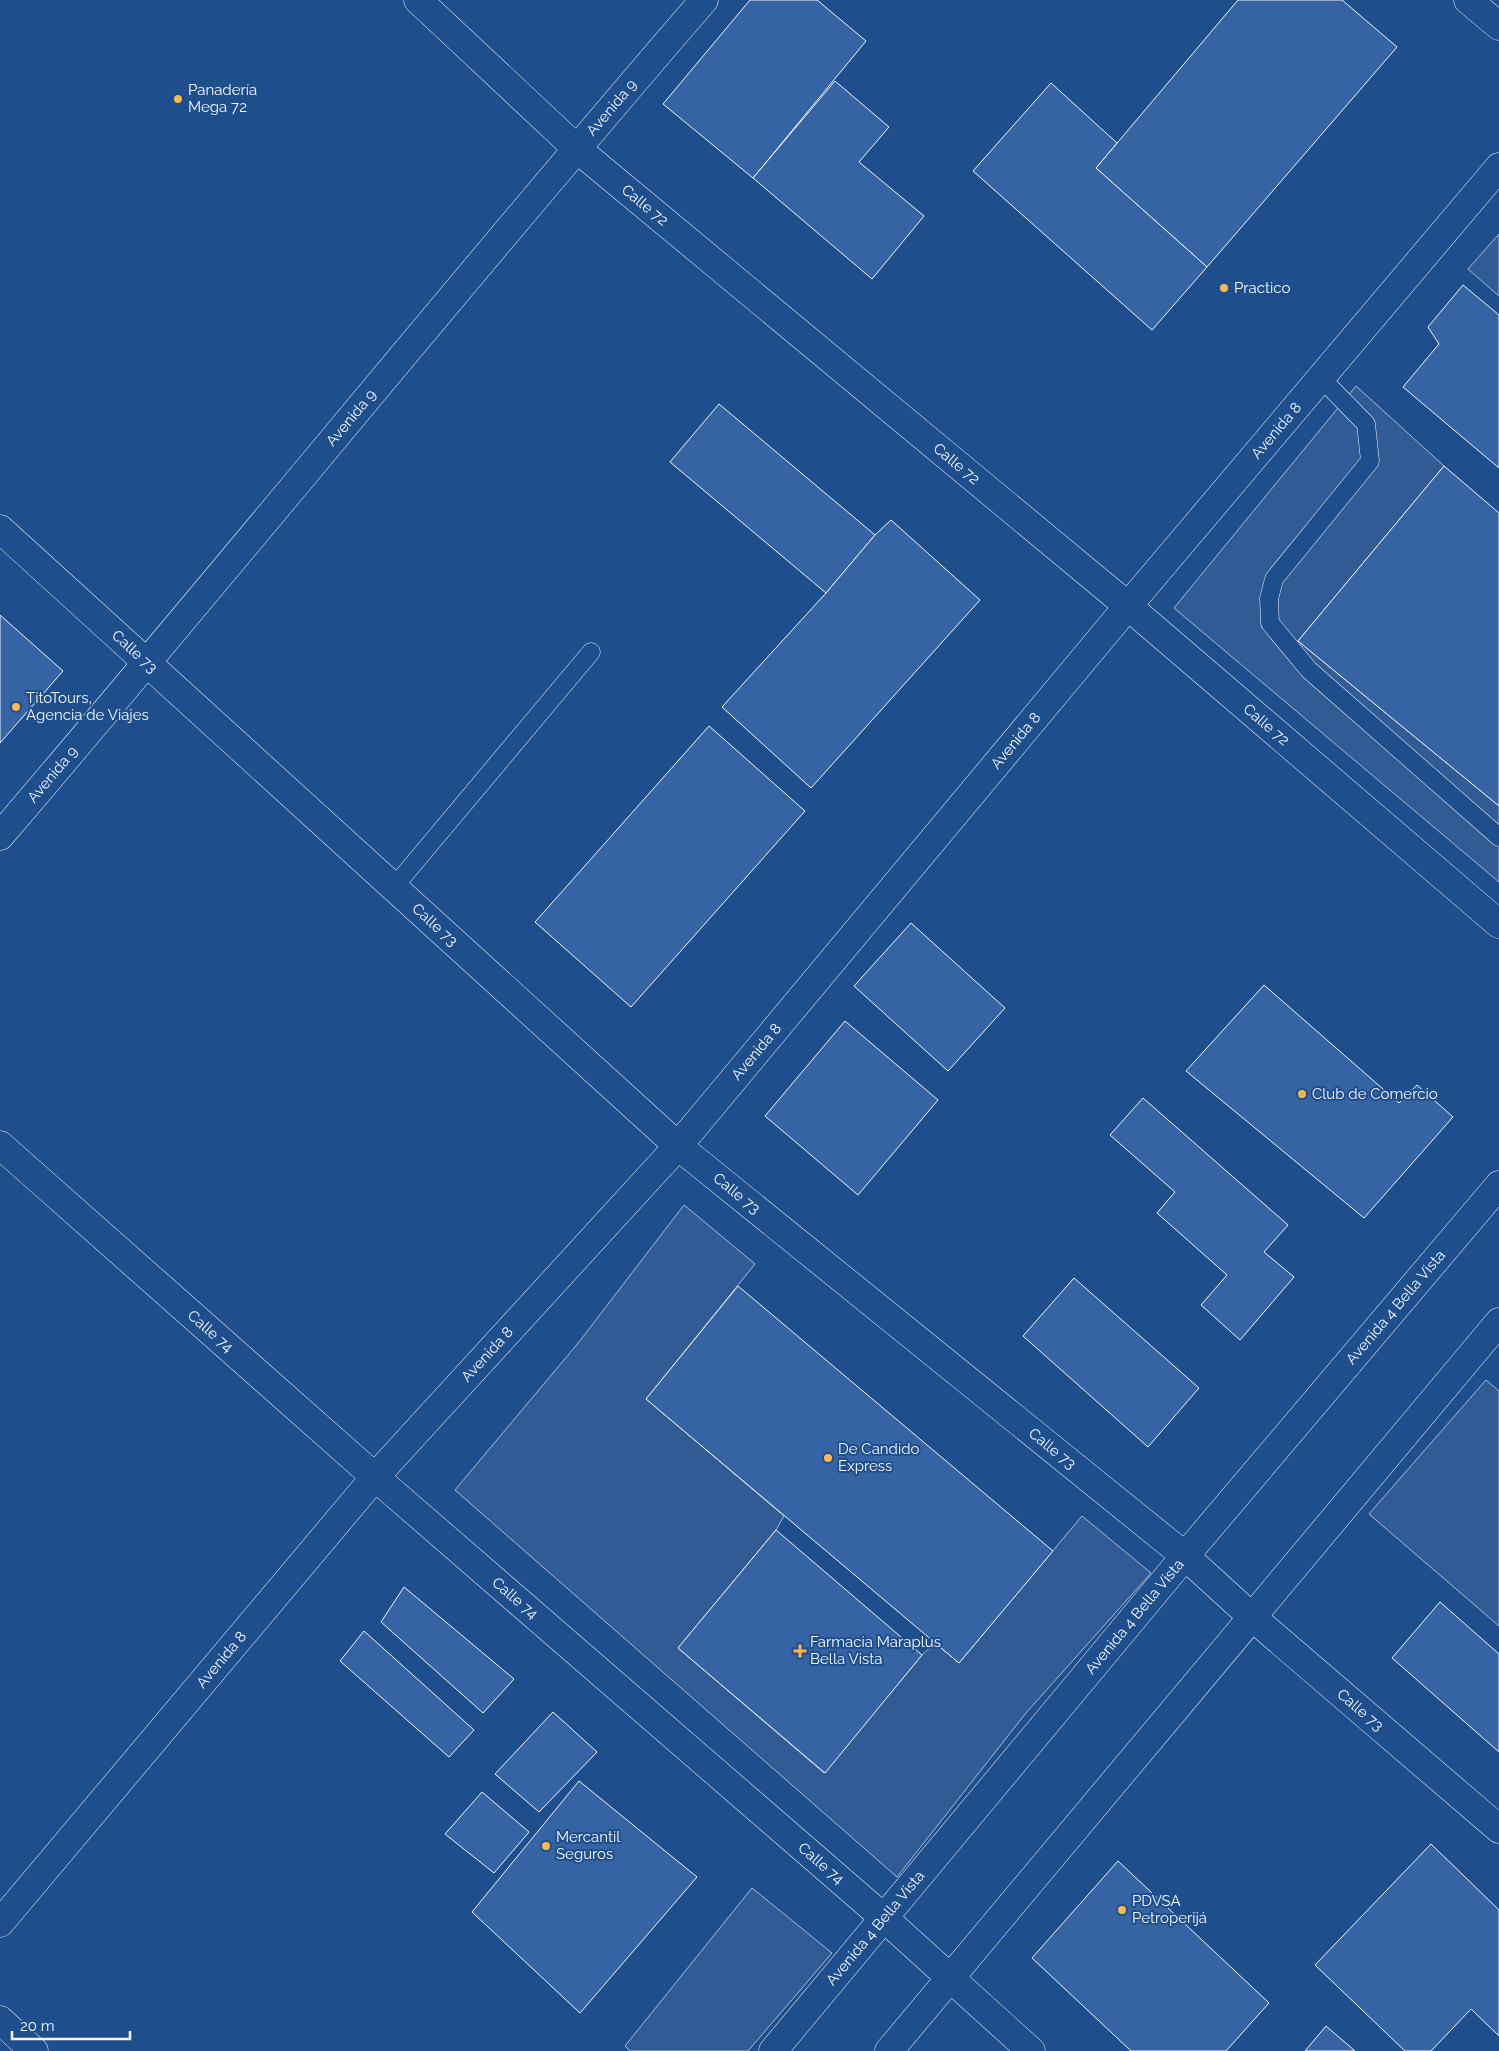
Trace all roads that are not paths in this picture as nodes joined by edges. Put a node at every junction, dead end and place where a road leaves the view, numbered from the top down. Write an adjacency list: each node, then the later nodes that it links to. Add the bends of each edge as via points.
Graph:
1 (418, 0): 5 (street, Calle 72)
2 (704, 0): 5 (street, Avenida 9)
3 (1468, 0): 4 (street)
4 (1499, 26)
5 (576, 148): 9 (street, Calle 72); 11 (street, Avenida 9)
6 (1499, 167): 7 (street, Avenida 8)
7 (1321, 378): 9 (street, Avenida 8); 13 (lane, via 1366,424 1370,461 1274,580 1269,599 1270,624 1309,670)
8 (0, 529): 11 (street, Calle 73)
9 (1128, 606): 15 (street, Calle 72); 17 (street, Avenida 8)
10 (591, 652): 14 (lane)
11 (148, 663): 12 (street, Avenida 9); 14 (street, Calle 73)
12 (0, 836)
13 (1499, 837)
14 (394, 887): 17 (street, Calle 73)
15 (1499, 924)
16 (0, 1145): 20 (street, Calle 74)
17 (678, 1146): 20 (street, Avenida 8); 21 (street, Calle 73)
18 (1499, 1185): 21 (street, Avenida 4 Bella Vista)
19 (1499, 1322): 22 (street)
20 (375, 1478): 24 (street, Calle 74); 25 (street, Avenida 8)
21 (1185, 1556): 22 (street, Calle 73); 24 (street, Avenida 4 Bella Vista)
22 (1252, 1618): 23 (street, Calle 73); 26 (street)
23 (1499, 1829)
24 (884, 1918): 26 (street, Calle 74); 29 (street, Avenida 4 Bella Vista)
25 (0, 1923)
26 (949, 1979): 30 (street); 31 (street, Calle 74)
27 (0, 2020): 28 (street)
28 (34, 2051)
29 (773, 2051)
30 (889, 2051)
31 (1031, 2051)

